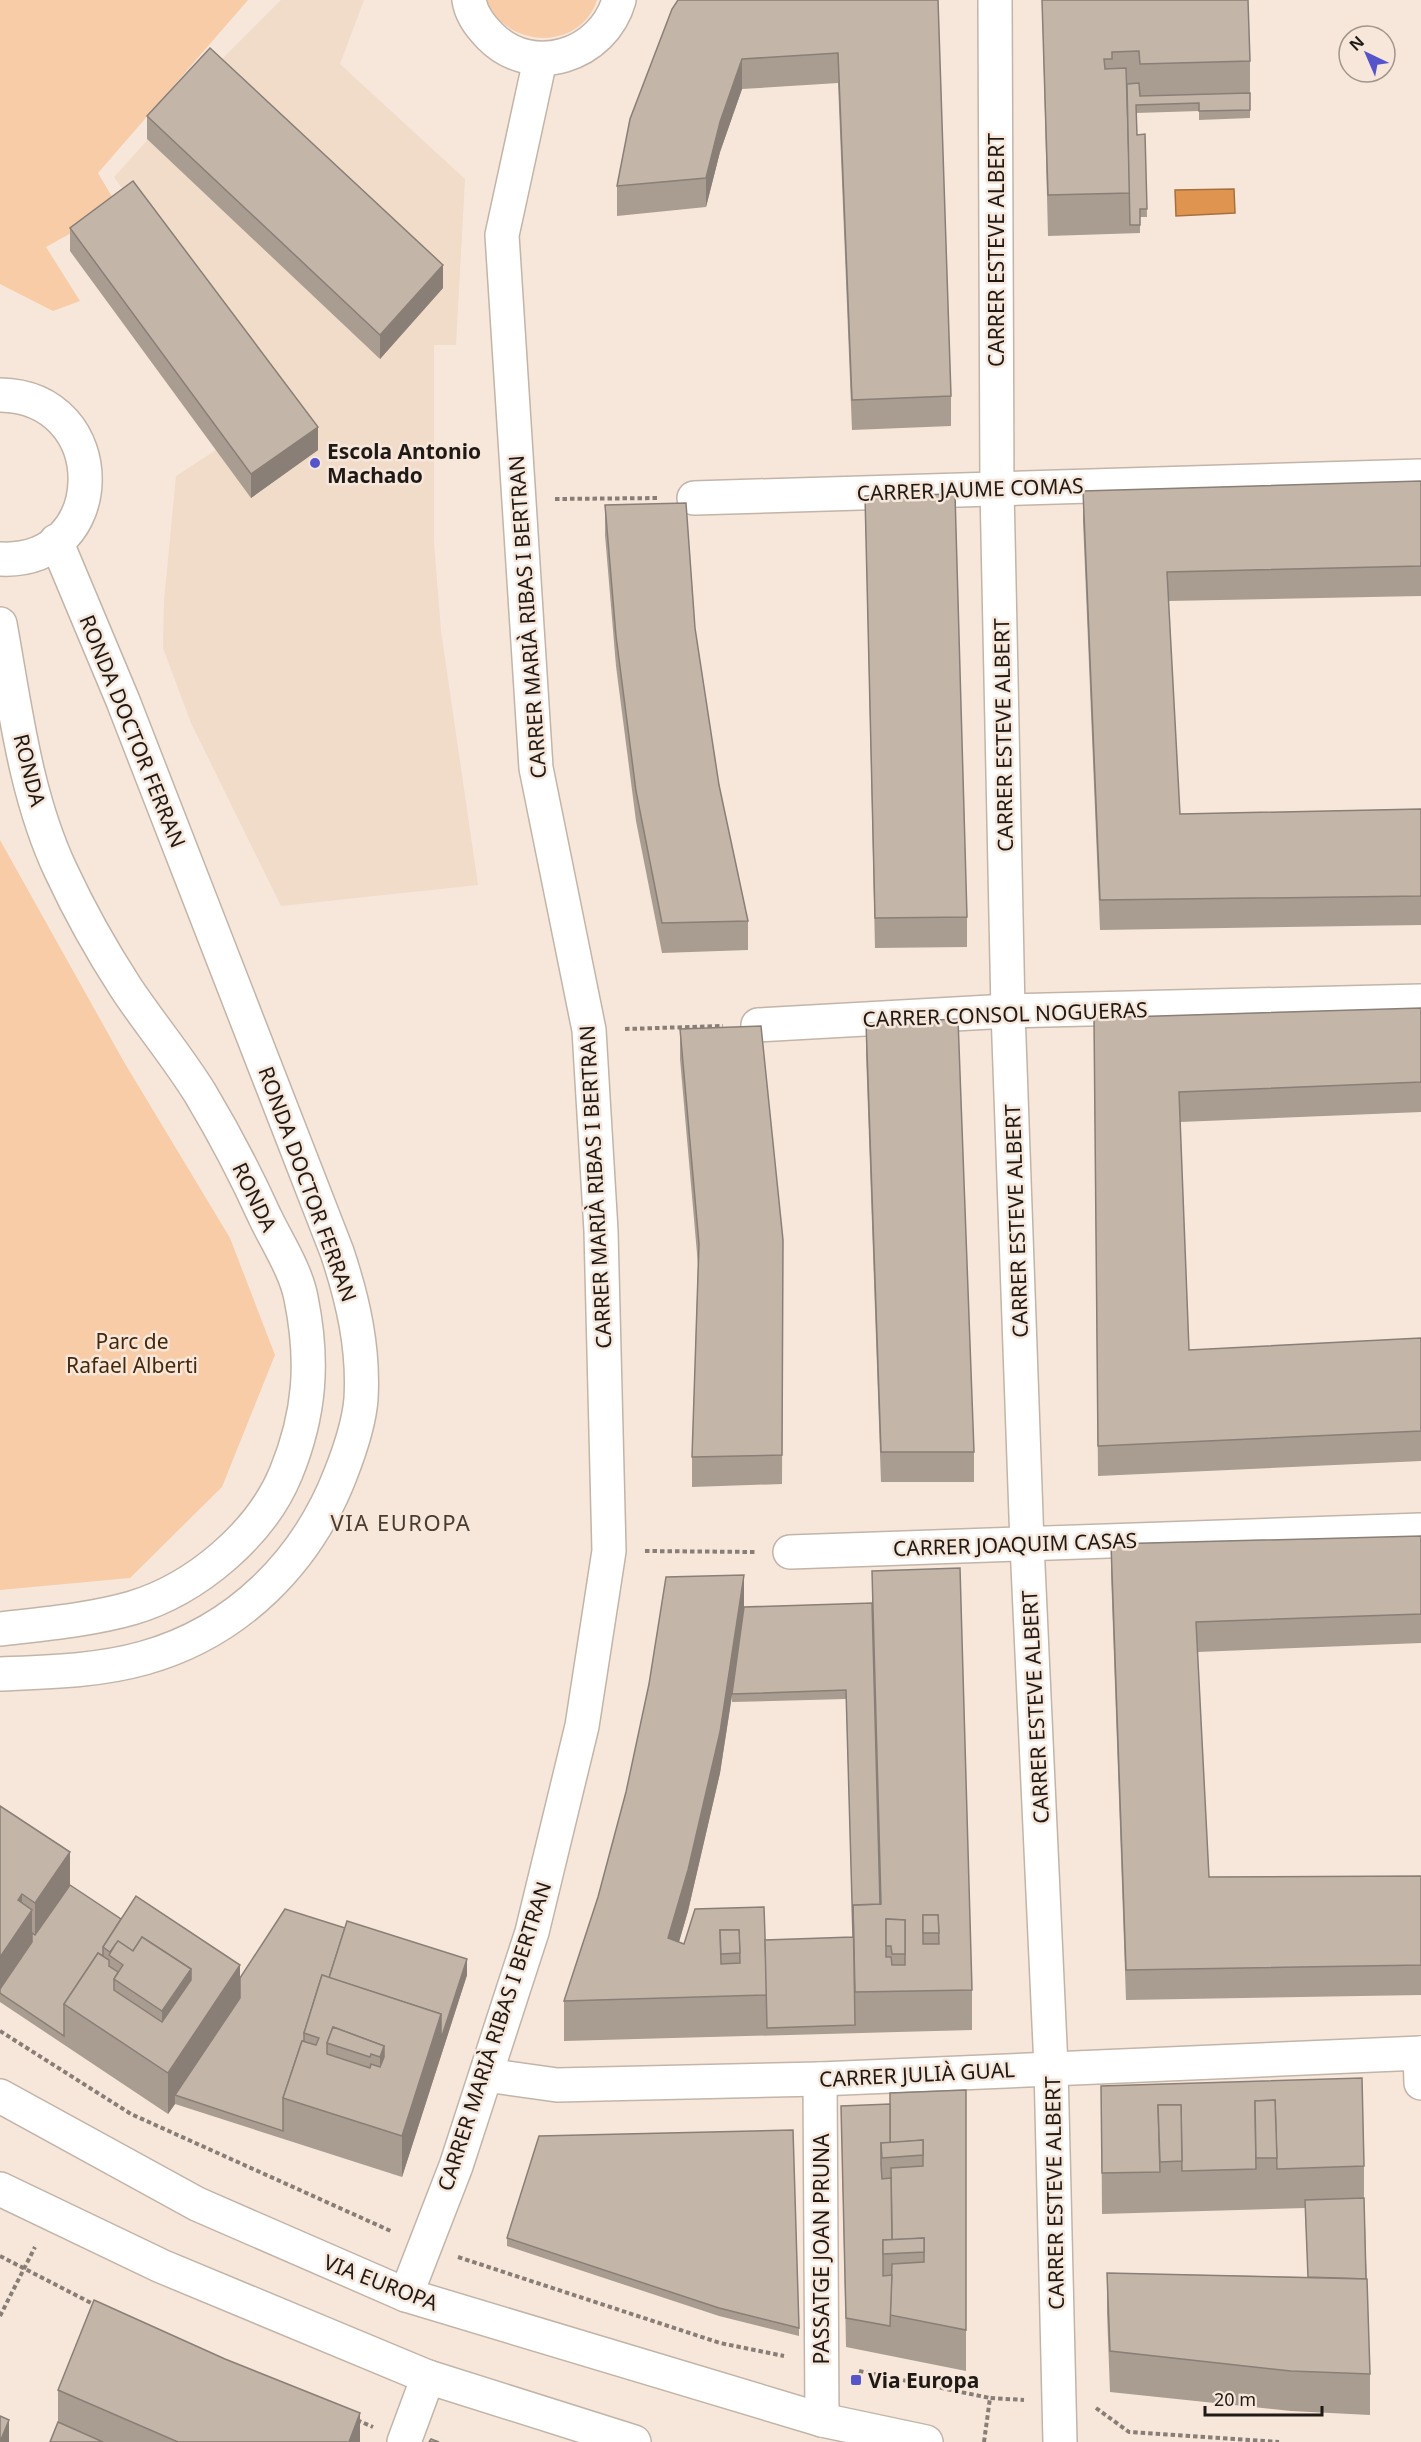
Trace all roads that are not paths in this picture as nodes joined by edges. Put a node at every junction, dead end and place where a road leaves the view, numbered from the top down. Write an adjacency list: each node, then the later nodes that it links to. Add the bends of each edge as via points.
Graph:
1 (469, 0): 4 (street, via 480,26 497,43)
2 (619, 0): 4 (street, via 607,27 589,45 566,56)
3 (995, 0): 7 (street, CARRER ESTEVE ALBERT)
4 (540, 60): 22 (street, CARRER MARIÀ RIBAS I BERTRAN, via 502,235 536,768 589,1030 601,1231 609,1551 582,1726 532,1932)
5 (0, 395): 9 (street, via 19,396 45,406 66,423 81,448 87,477 82,506 71,527)
6 (1421, 476): 7 (street, CARRER JAUME COMAS)
7 (997, 488): 8 (street, CARRER JAUME COMAS); 13 (street, CARRER ESTEVE ALBERT)
8 (694, 498)
9 (56, 541): 10 (street, via 24,558); 19 (street, RONDA DOCTOR FERRAN, via 123,701 337,1252 351,1294 361,1354 361,1401 350,1450 318,1526 294,1560 241,1611 219,1626 144,1658 106,1666)
10 (0, 559)
11 (0, 624): 18 (street, RONDA, via 31,785 59,867 93,934 200,1093 244,1172 301,1296 309,1398 298,1443 277,1495 253,1528 216,1563 133,1608)
12 (1421, 1001): 13 (street, CARRER CONSOL NOGUERAS)
13 (1008, 1011): 14 (street, CARRER CONSOL NOGUERAS); 16 (street, CARRER ESTEVE ALBERT)
14 (758, 1025)
15 (1421, 1530): 16 (street, CARRER JOAQUIM CASAS)
16 (1027, 1544): 17 (street, CARRER JOAQUIM CASAS); 21 (street, CARRER ESTEVE ALBERT)
17 (790, 1552)
18 (0, 1629)
19 (0, 1674)
20 (1421, 2053): 21 (street, CARRER JULIÀ GUAL); 24 (street)
21 (1051, 2067): 23 (street, CARRER JULIÀ GUAL); 33 (street, CARRER ESTEVE ALBERT)
22 (486, 2075): 23 (street, CARRER JULIÀ GUAL, via 557,2085); 27 (street, CARRER MARIÀ RIBAS I BERTRAN)
23 (820, 2079): 29 (street, PASSATGE JOAN PRUNA)
24 (1421, 2083)
25 (0, 2096): 27 (street, VIA EUROPA, via 197,2204)
26 (0, 2189): 28 (street, via 161,2265)
27 (406, 2295): 29 (street, VIA EUROPA)
28 (428, 2377): 30 (street); 31 (street)
29 (822, 2420): 32 (street, VIA EUROPA)
30 (391, 2436)
31 (634, 2442)
32 (926, 2442)
33 (1060, 2442)

